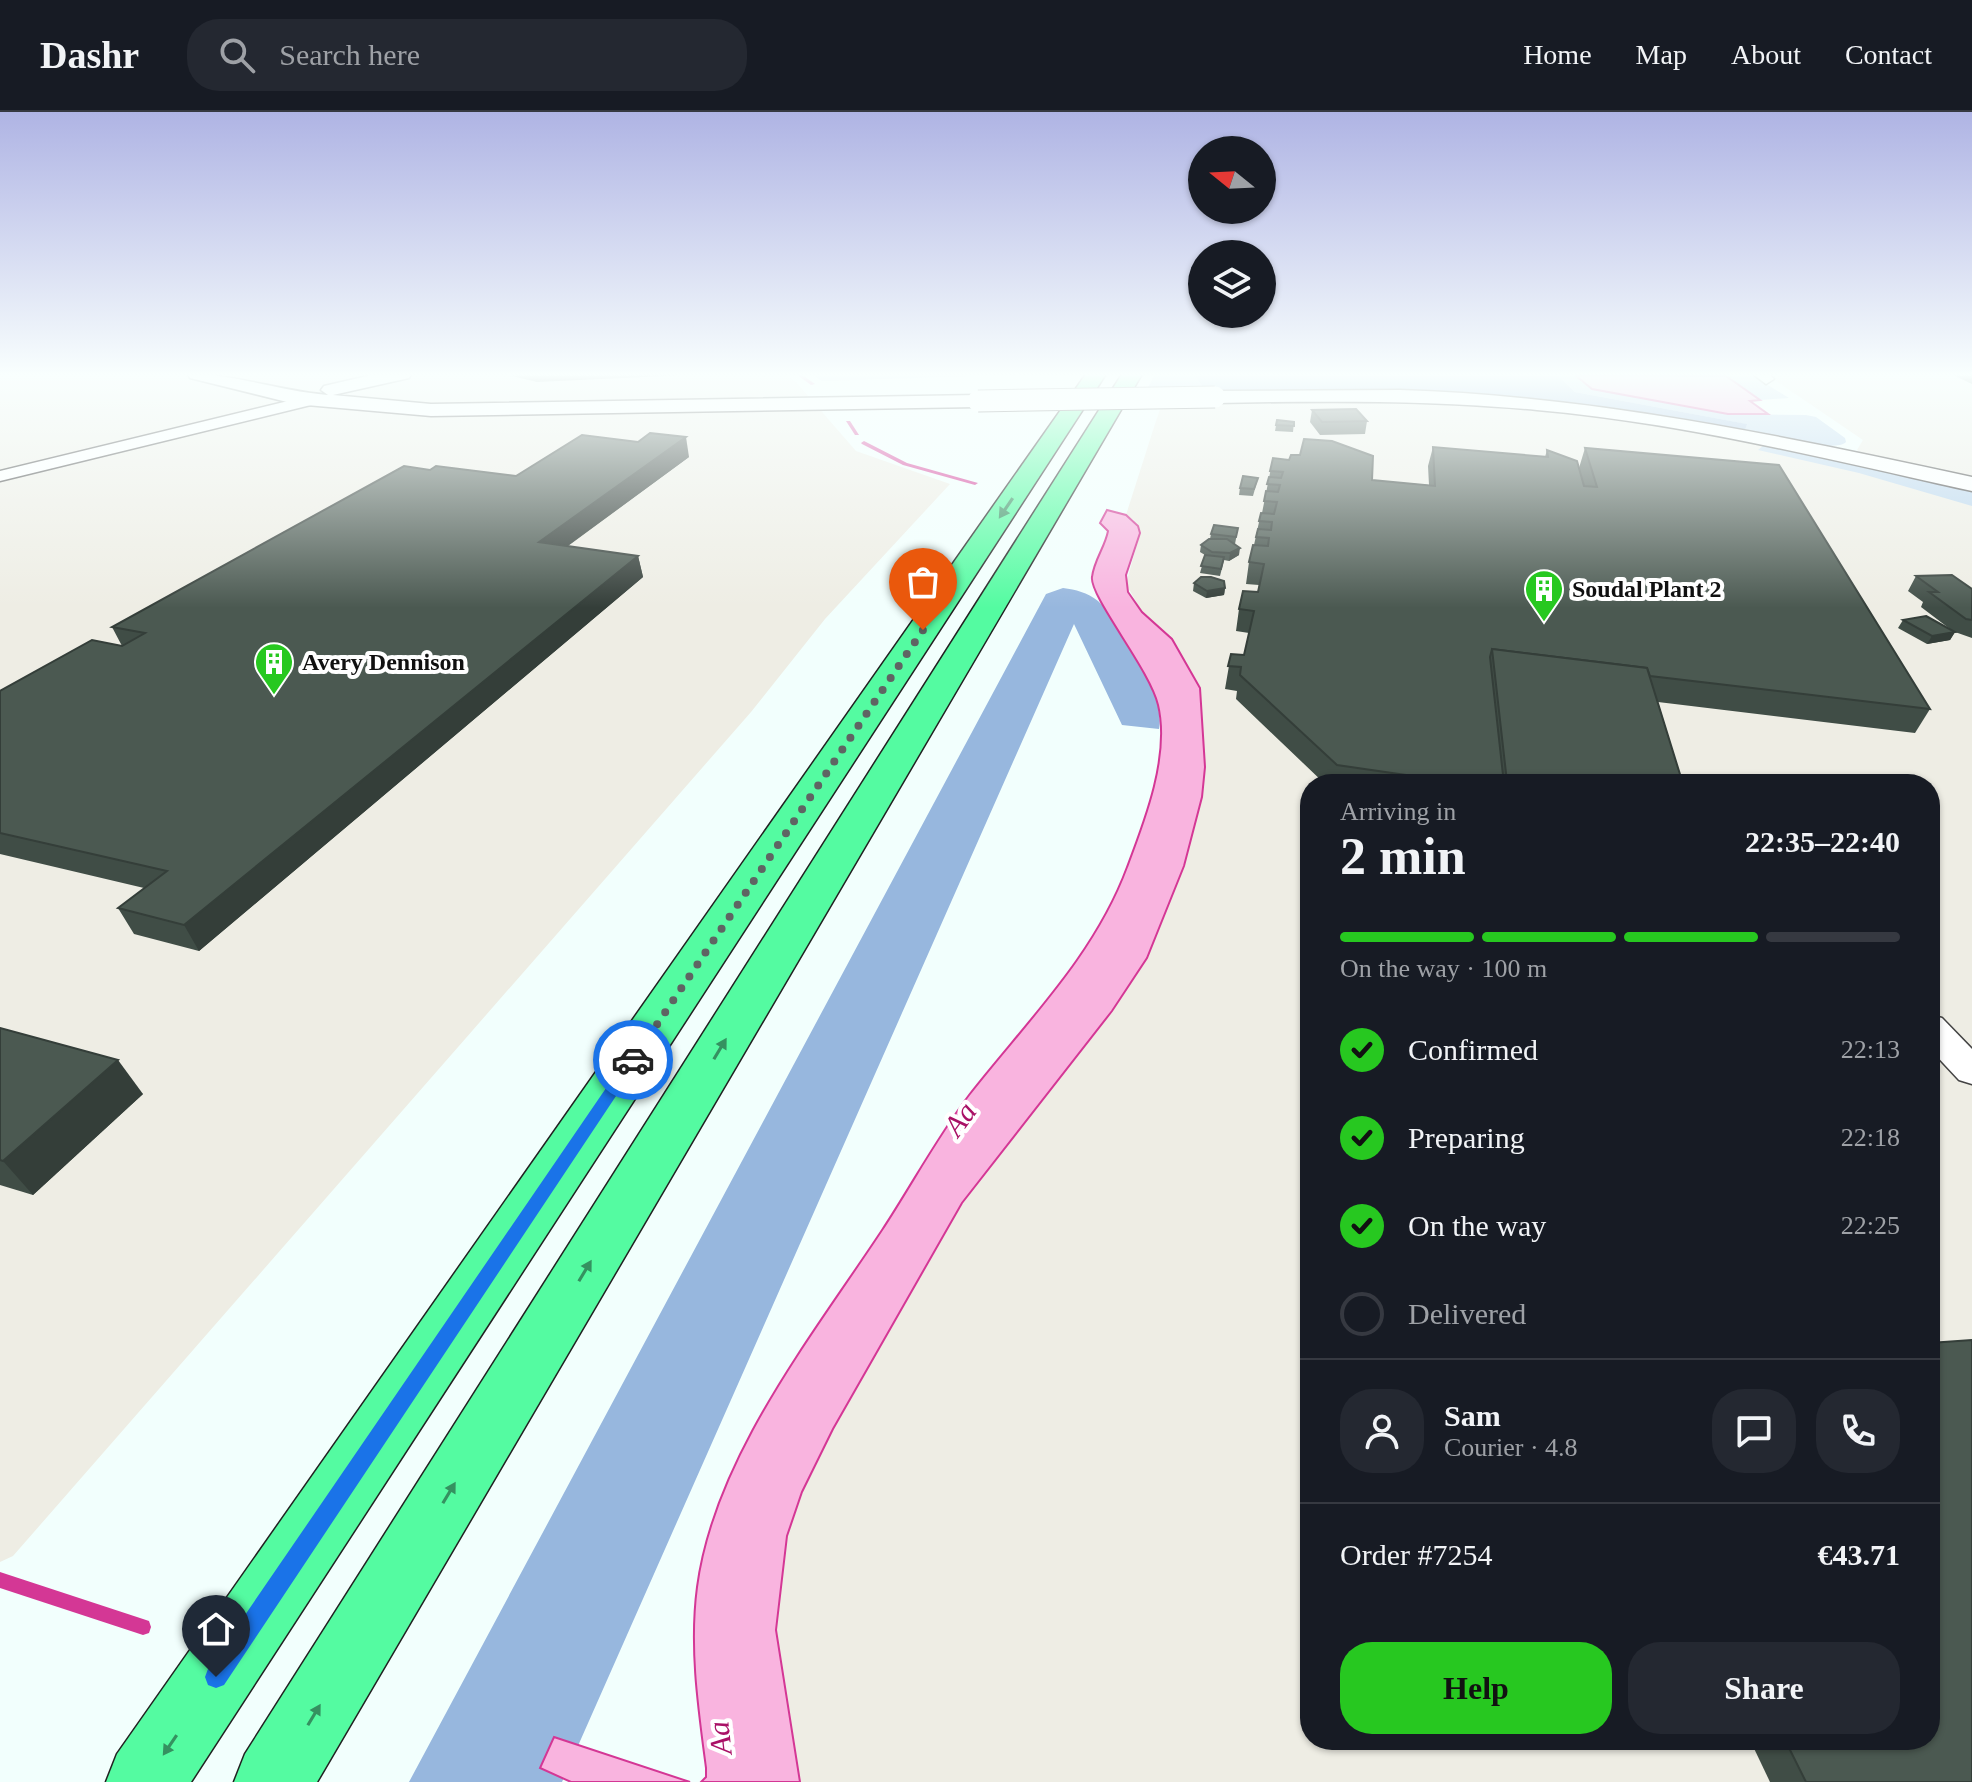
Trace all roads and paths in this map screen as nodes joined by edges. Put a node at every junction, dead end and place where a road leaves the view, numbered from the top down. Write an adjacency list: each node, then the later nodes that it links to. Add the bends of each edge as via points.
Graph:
1 (96, 452): 5 (street)
2 (1043, 452): 9 (highway, one-way to 9)
3 (1084, 452): 10 (highway, one-way to 3)
4 (1820, 452): 6 (street, bridge)
5 (0, 476)
6 (1972, 484)
7 (1940, 1037): 8 (street)
8 (1972, 1071)
9 (145, 1782)
10 (273, 1782)

